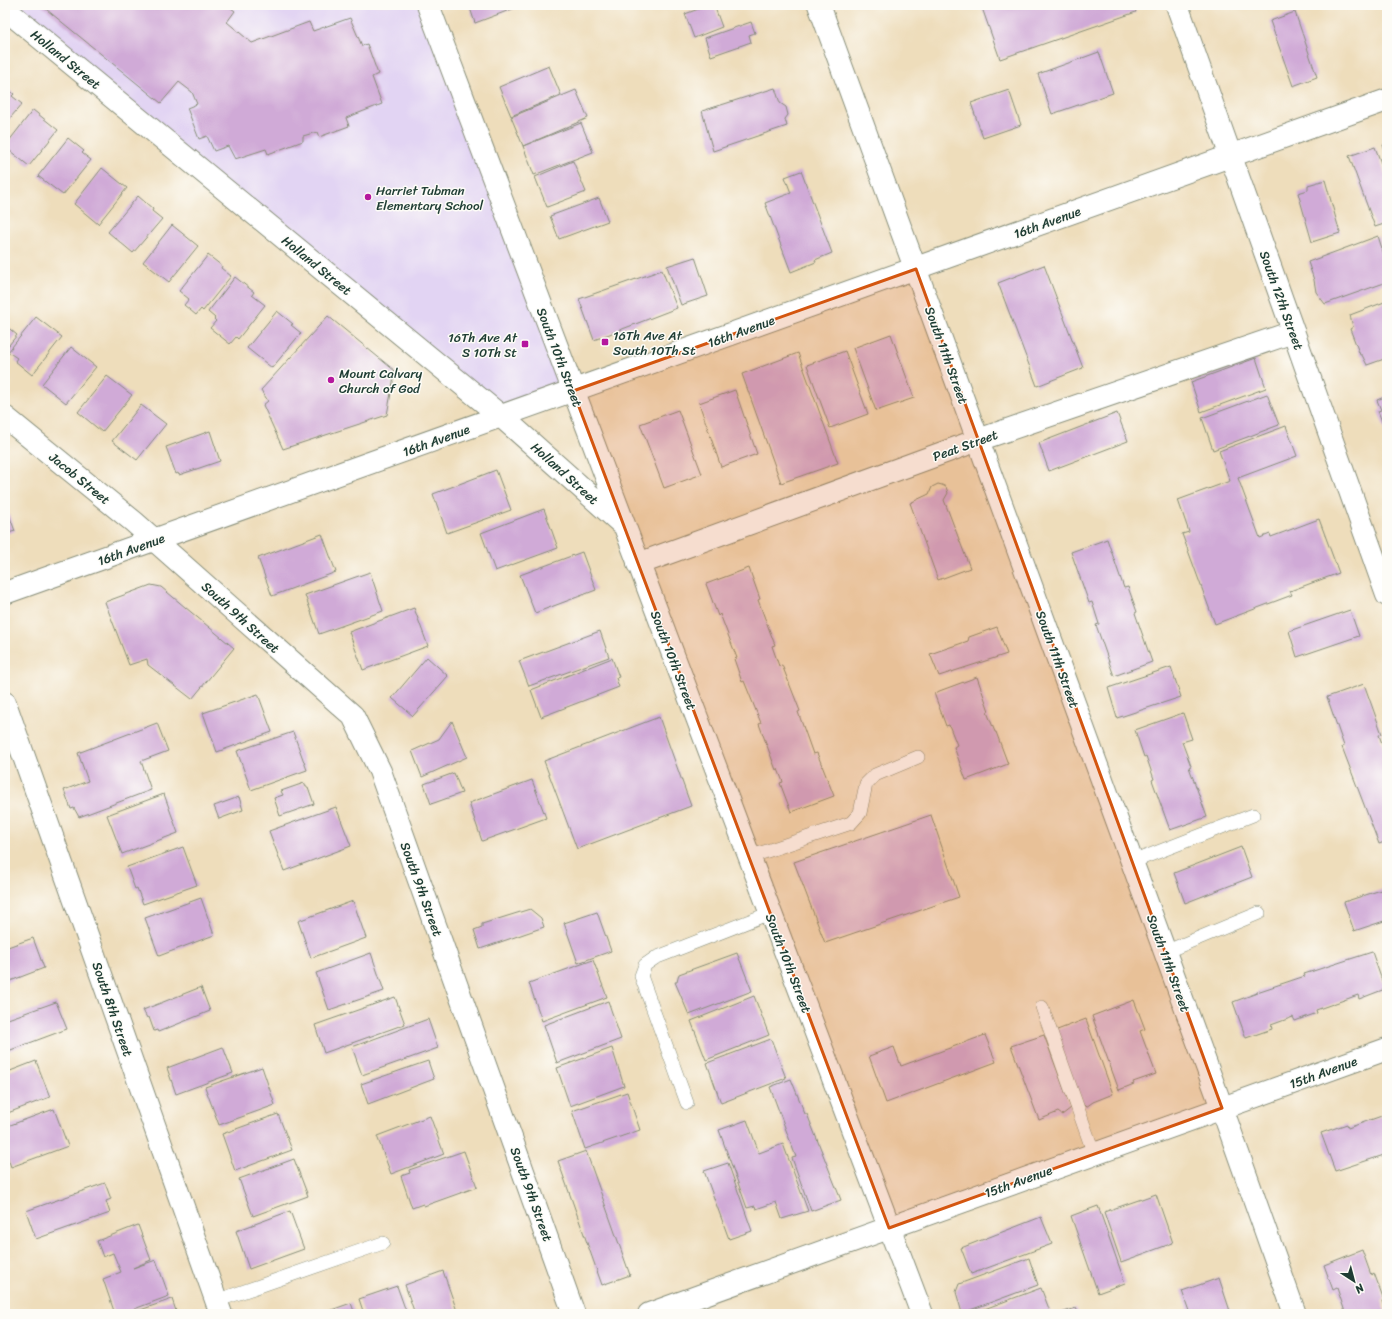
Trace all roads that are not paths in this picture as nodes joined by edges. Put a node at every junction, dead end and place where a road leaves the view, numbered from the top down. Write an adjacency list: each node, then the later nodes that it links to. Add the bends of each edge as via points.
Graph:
1 (428, 5): 9 (street, South 10th Street)
2 (819, 5): 7 (street, South 11th Street)
3 (1177, 5): 6 (street, South 12th Street)
4 (5, 9): 11 (street, Holland Street)
5 (1387, 100): 6 (street, 16th Avenue)
6 (1230, 157): 7 (street, 16th Avenue); 8 (street, South 12th Street)
7 (916, 269): 9 (street, 16th Avenue); 12 (street, South 11th Street)
8 (1293, 332): 12 (street, Peat Street); 17 (street, South 12th Street)
9 (573, 391): 11 (street, 16th Avenue); 13 (street, South 10th Street)
10 (5, 417): 14 (street, Jacob Street)
11 (502, 417): 13 (street, Holland Street); 14 (street, 16th Avenue)
12 (978, 440): 15 (street, Peat Street); 22 (street, South 11th Street)
13 (624, 526): 15 (street, South 10th Street)
14 (155, 540): 16 (street, 16th Avenue); 34 (street, South 9th Street, via 353,716 380,771)
15 (638, 564): 21 (street, South 10th Street)
16 (5, 593)
17 (1387, 595)
18 (5, 703): 33 (street, South 8th Street)
19 (918, 757): 21 (lane, via 875,775 866,784 860,813 851,823)
20 (1253, 815): 22 (lane)
21 (749, 857): 23 (street, South 10th Street)
22 (1132, 862): 25 (street, South 11th Street)
23 (770, 913): 28 (lane, via 655,958 645,965 641,976); 31 (street, South 10th Street)
24 (1259, 913): 25 (lane)
25 (1165, 952): 29 (street, South 11th Street)
26 (1042, 1007): 30 (lane)
27 (1387, 1049): 29 (street, 15th Avenue)
28 (688, 1103)
29 (1222, 1108): 30 (street, 15th Avenue); 37 (street, South 11th Street)
30 (1094, 1154): 31 (street, 15th Avenue)
31 (889, 1228): 35 (street, 15th Avenue); 36 (street, South 10th Street)
32 (383, 1243): 33 (lane)
33 (219, 1308)
34 (574, 1314)
35 (650, 1314)
36 (922, 1314)
37 (1295, 1314)

